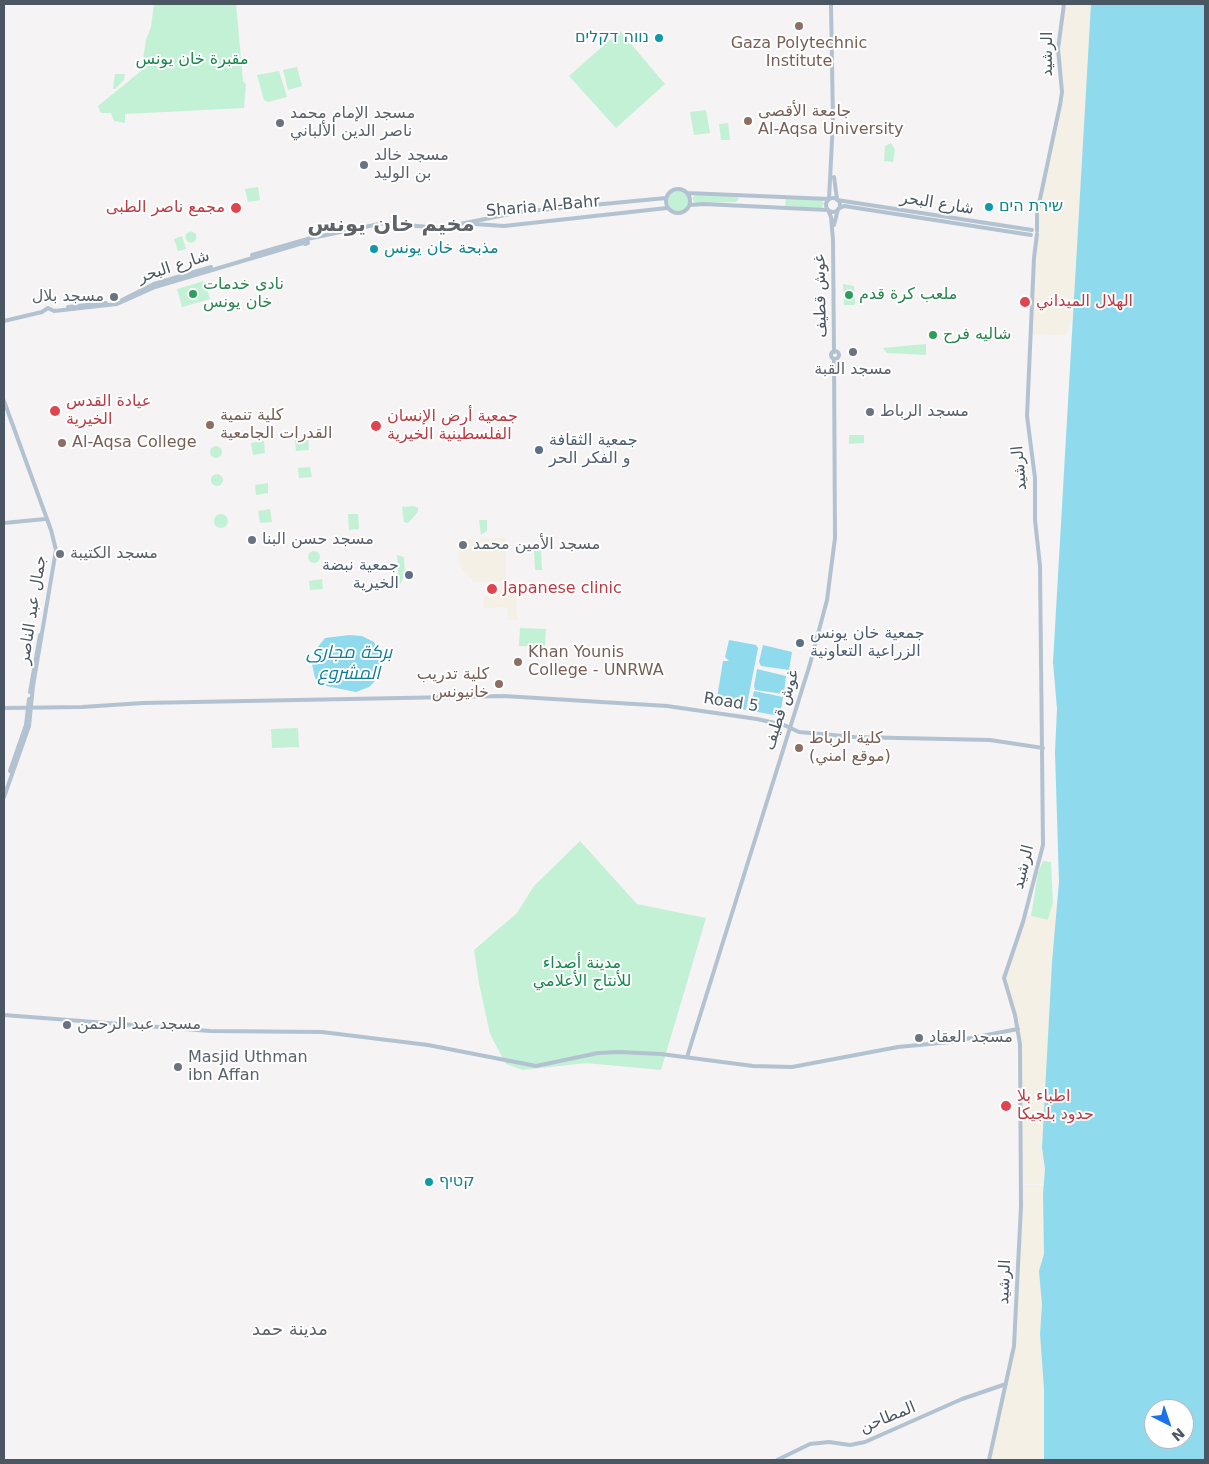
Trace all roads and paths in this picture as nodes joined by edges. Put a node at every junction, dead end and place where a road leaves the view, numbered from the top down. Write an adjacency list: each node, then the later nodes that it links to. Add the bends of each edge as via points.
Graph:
1 (831, 4): 3 (main road)
2 (1064, 4): 15 (main road, الرشيد, via 1058,49 1062,92)
3 (832, 168): 7 (main road); 8 (main road)
4 (687, 193): 5 (main road); 6 (main road, via 681,189 673,190); 9 (main road)
5 (772, 196): 7 (main road); 10 (main road)
6 (666, 198): 11 (main road); 14 (main road, Sharia Al-Bahr, via 520,212)
7 (829, 199): 8 (main road); 13 (main road)
8 (837, 200): 12 (main road); 15 (main road, شارع البحر)
9 (690, 205): 10 (main road); 11 (main road, via 681,214)
10 (773, 207): 13 (main road)
11 (667, 208): 14 (main road, Sharia Al-Bahr, via 504,226)
12 (838, 209): 13 (main road); 15 (main road, شارع البحر, via 842,206); 16 (main road, غوش قطيف)
13 (828, 210): 16 (main road, غوش قطيف, via 832,218)
14 (470, 224): 17 (main road, شارع البحر, via 440,228 387,222 372,224 178,278 120,300 51,311 48,308)
15 (1034, 233): 24 (main road, الرشيد, via 1027,416 1035,478 1040,566)
16 (833, 240): 23 (main road, غوش قطيف, via 834,352 831,355 834,359 835,538 822,620)
17 (4, 322)
18 (4, 403): 19 (main road, جمال عبد الناصر); 22 (main road, جمال عبد الناصر, via 56,548)
19 (45, 519): 20 (main road); 22 (main road, جمال عبد الناصر, via 54,554 31,676)
20 (4, 524)
21 (4, 708): 22 (main road)
22 (31, 708): 23 (main road, Road 5, via 481,697 682,708); 25 (main road, جمال عبد الناصر); 26 (main road, جمال عبد الناصر, via 27,733)
23 (789, 728): 24 (main road, Road 5, via 799,732 870,739 996,740); 29 (main road, غوش قطيف)
24 (1043, 748): 28 (main road, الرشيد, via 1042,855 1035,869 1023,922 1004,978)
25 (4, 790)
26 (4, 797)
27 (4, 1015): 29 (main road, via 210,1031 322,1032 450,1049 529,1066 548,1065 598,1053)
28 (1018, 1028): 29 (main road, via 950,1042 898,1046 792,1067 753,1066); 30 (main road, الرشيد, via 1021,1206 1015,1331)
29 (687, 1057)
30 (1006, 1384): 31 (main road, المطاحن, via 962,1399 866,1442 810,1444); 32 (main road, الرشيد)
31 (777, 1460)
32 (989, 1460)

